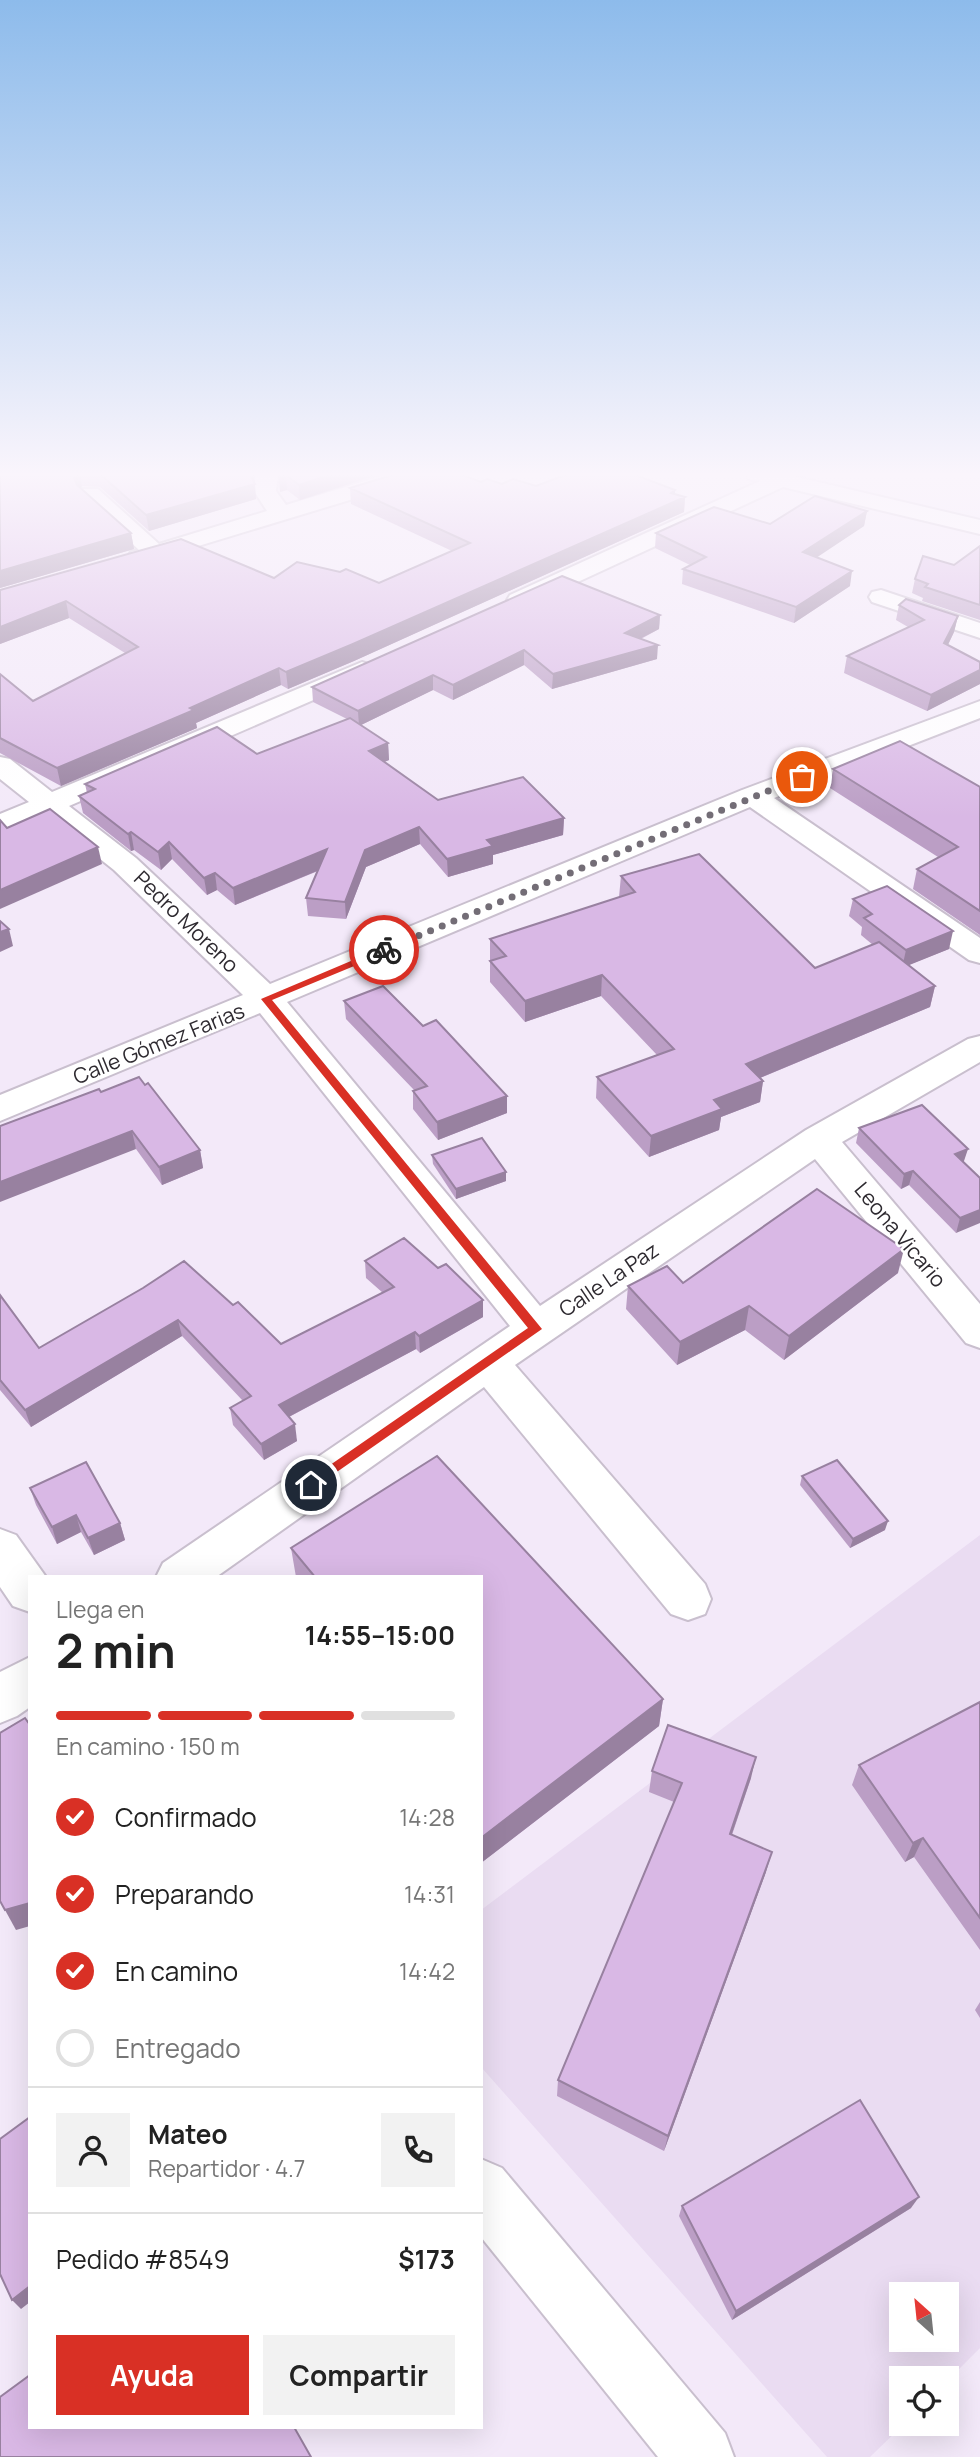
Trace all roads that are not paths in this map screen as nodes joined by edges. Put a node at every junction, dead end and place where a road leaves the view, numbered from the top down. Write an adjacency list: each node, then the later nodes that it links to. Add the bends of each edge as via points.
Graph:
1 (540, 589): 3 (street)
2 (881, 597): 4 (street)
3 (502, 607)
4 (980, 631)
5 (389, 657): 9 (street)
6 (980, 709): 8 (street, Calle Gómez Farias)
7 (0, 765): 9 (street, Pedro Moreno)
8 (752, 796): 11 (street); 12 (street, Calle Gómez Farias)
9 (50, 804): 10 (street); 12 (street, Pedro Moreno, via 125,864)
10 (0, 825)
11 (980, 953)
12 (266, 999): 14 (street, Calle Gómez Farias); 16 (street, Pedro Moreno)
13 (980, 1047): 15 (street, Calle La Paz)
14 (0, 1109)
15 (819, 1139): 16 (street, Calle La Paz); 17 (street, Leona Vicario)
16 (536, 1329): 18 (street, Calle La Paz)
17 (980, 1332)
18 (488, 1363): 20 (street, Calle La Paz); 22 (street)
19 (0, 1549): 21 (street)
20 (181, 1575)
21 (28, 1589)
22 (688, 1599)
23 (28, 1680): 24 (street)
24 (0, 1700)
25 (483, 2191): 26 (street)
26 (701, 2457)

